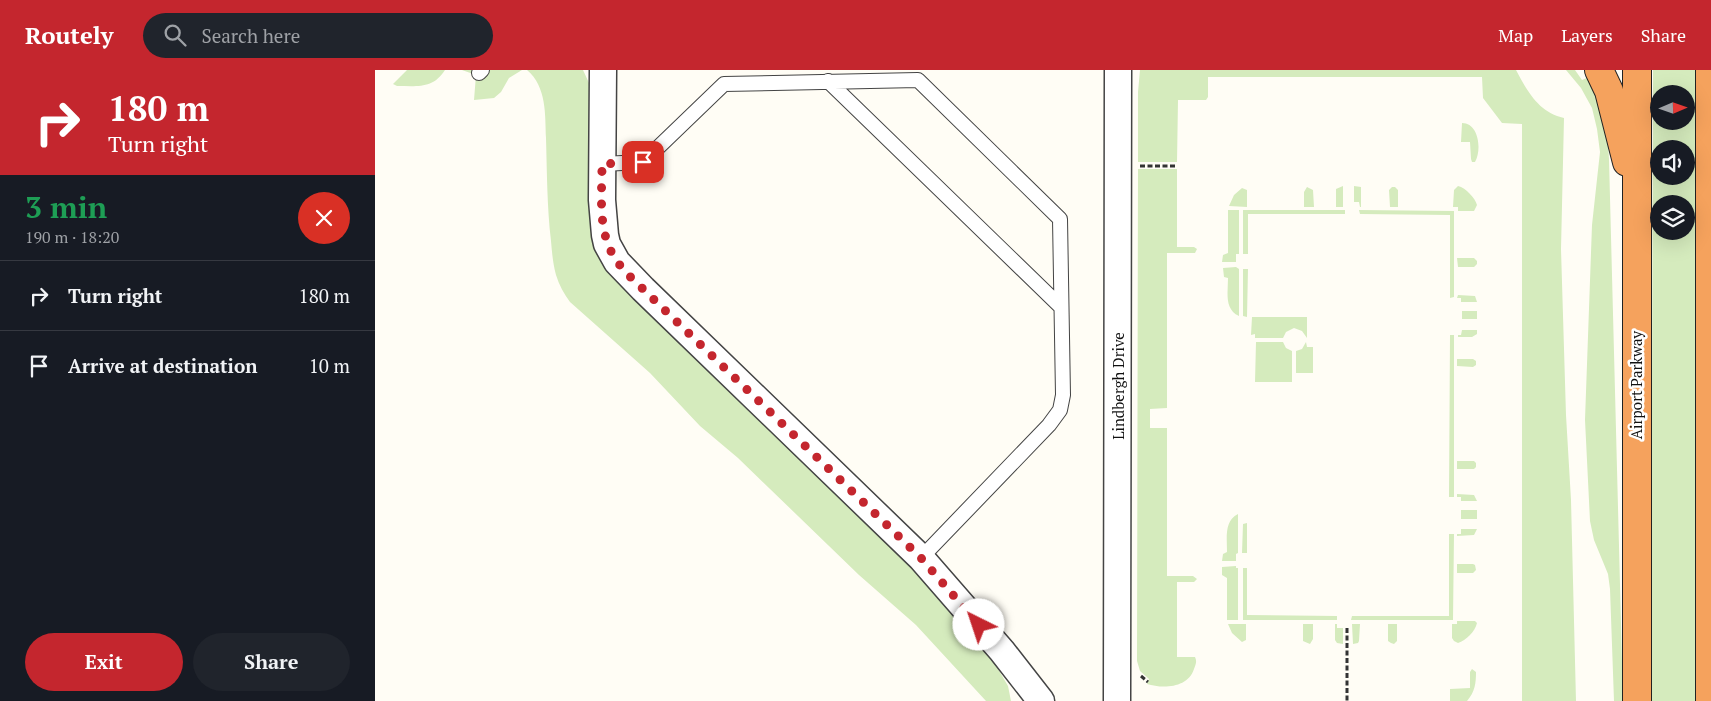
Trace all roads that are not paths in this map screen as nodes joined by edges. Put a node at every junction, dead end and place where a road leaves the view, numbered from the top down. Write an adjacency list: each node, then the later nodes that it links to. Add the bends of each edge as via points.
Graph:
1 (603, 70): 7 (street)
2 (1119, 70): 12 (street, Lindbergh Drive)
3 (1599, 70): 8 (highway, via 1609,91)
4 (1637, 70): 8 (highway, Airport Parkway)
5 (1710, 70): 14 (highway)
6 (828, 81): 7 (lane, via 724,84 643,162); 9 (lane); 9 (lane, via 918,80 1060,219)
7 (602, 164): 10 (street, via 605,235 617,262)
8 (1637, 200): 13 (highway, Airport Parkway)
9 (1061, 307): 10 (lane, via 1063,395 1060,410)
10 (921, 558): 11 (street)
11 (1041, 701)
12 (1117, 701)
13 (1637, 701)
14 (1710, 701)

